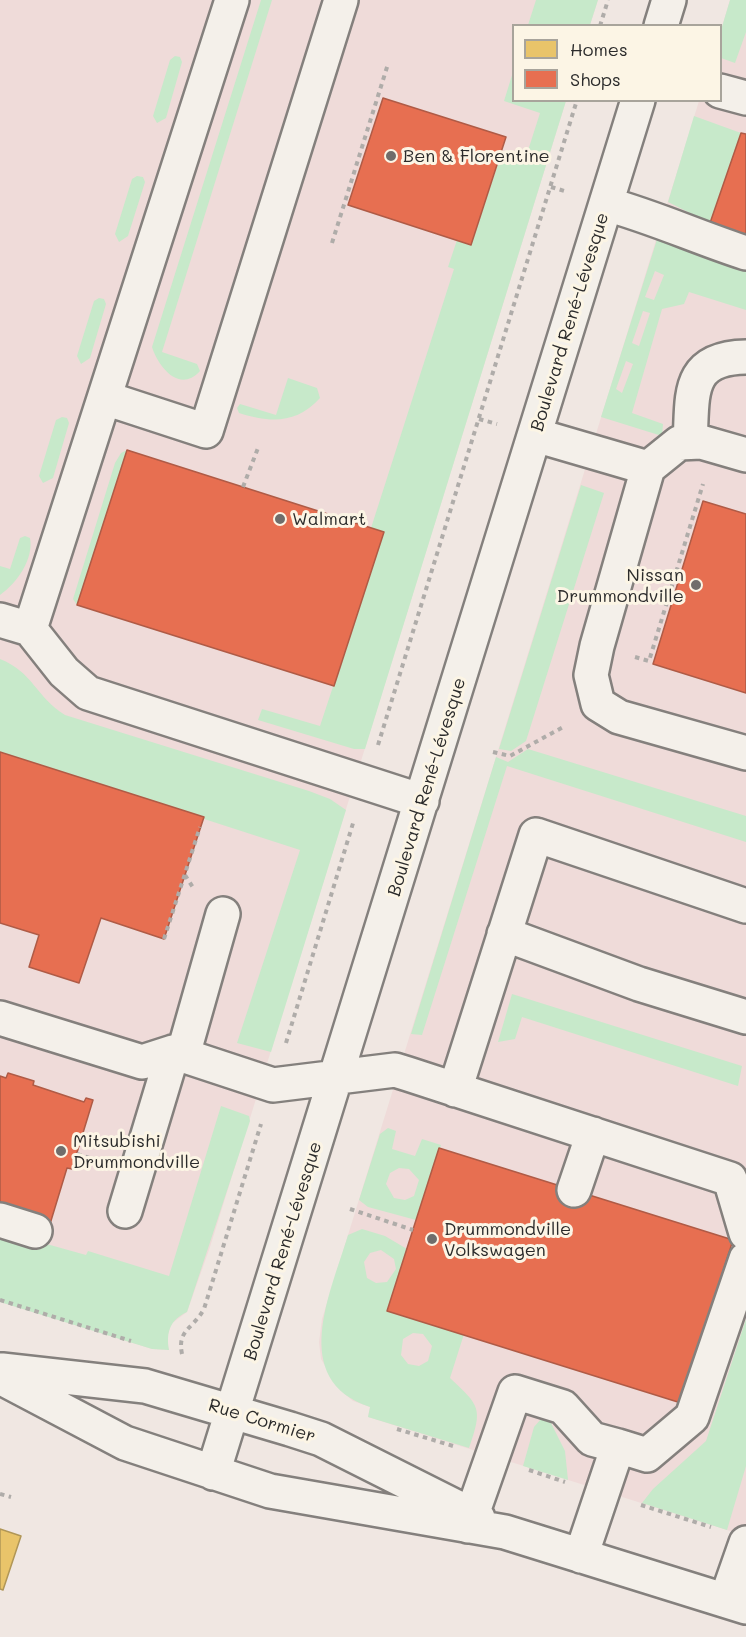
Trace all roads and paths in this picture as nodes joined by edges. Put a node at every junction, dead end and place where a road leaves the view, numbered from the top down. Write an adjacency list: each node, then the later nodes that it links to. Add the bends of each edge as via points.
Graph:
1 (232, 0): 16 (street)
2 (342, 0): 16 (street, via 206,431)
3 (608, 0): 5 (path)
4 (669, 0): 6 (street)
5 (601, 24)
6 (663, 24)
7 (388, 64): 13 (path)
8 (722, 92): 9 (street)
9 (746, 98)
10 (576, 102): 26 (path)
11 (637, 102): 12 (street, Boulevard René-Lévesque)
12 (606, 204): 14 (street, via 657,218); 17 (street, Boulevard René-Lévesque)
13 (332, 243)
14 (746, 253)
15 (746, 357): 18 (street, via 717,360 697,376)
16 (105, 398): 24 (street)
17 (535, 435): 21 (street); 30 (street, Boulevard René-Lévesque)
18 (690, 442): 20 (street, via 701,441); 21 (street, via 679,443)
19 (258, 448): 22 (path)
20 (746, 455)
21 (648, 468): 29 (street, via 597,646 592,687 598,704 619,717)
22 (243, 487)
23 (699, 498): 25 (path)
24 (15, 625): 30 (street, via 87,693)
25 (649, 661)
26 (379, 741)
27 (524, 748): 28 (path, via 510,756)
28 (493, 752)
29 (746, 753)
30 (422, 801): 41 (street, Boulevard René-Lévesque)
31 (353, 824): 39 (path)
32 (200, 828): 36 (path)
33 (746, 906): 35 (street, via 536,836)
34 (223, 914): 40 (street)
35 (504, 934): 37 (street, via 639,984); 42 (street)
36 (164, 939)
37 (746, 1017)
38 (0, 1018): 40 (street, via 142,1062)
39 (286, 1044)
40 (178, 1053): 41 (street, via 273,1085); 47 (street)
41 (336, 1078): 42 (street, via 395,1070); 58 (street, Boulevard René-Lévesque)
42 (455, 1090): 44 (street)
43 (262, 1120): 55 (path, via 204,1309 196,1323 180,1337 183,1358)
44 (593, 1134): 45 (street); 51 (street, via 730,1179)
45 (574, 1190)
46 (350, 1209): 49 (path)
47 (125, 1212)
48 (0, 1220): 50 (street)
49 (413, 1230)
50 (35, 1231)
51 (746, 1233)
52 (746, 1259): 60 (street, via 692,1418 647,1455)
53 (0, 1300): 54 (path)
54 (139, 1343)
55 (176, 1355)
56 (0, 1369): 58 (street, Rue Cormier, via 145,1386)
57 (0, 1377): 63 (street, Rue Cormier, via 125,1443)
58 (233, 1413): 63 (street, Boulevard René-Lévesque); 68 (street, Rue Cormier, via 321,1439)
59 (394, 1428): 61 (path)
60 (618, 1446): 68 (street, via 592,1439 563,1407 515,1392); 71 (street)
61 (459, 1448)
62 (524, 1469): 64 (path)
63 (213, 1473): 68 (street, Rue Cormier, via 270,1491)
64 (570, 1483)
65 (0, 1494): 66 (path)
66 (11, 1497)
67 (638, 1504): 69 (path)
68 (470, 1520): 71 (street, Rue Cormier)
69 (716, 1529)
70 (746, 1543): 72 (street)
71 (581, 1556): 72 (street, Rue Cormier)
72 (736, 1604)

